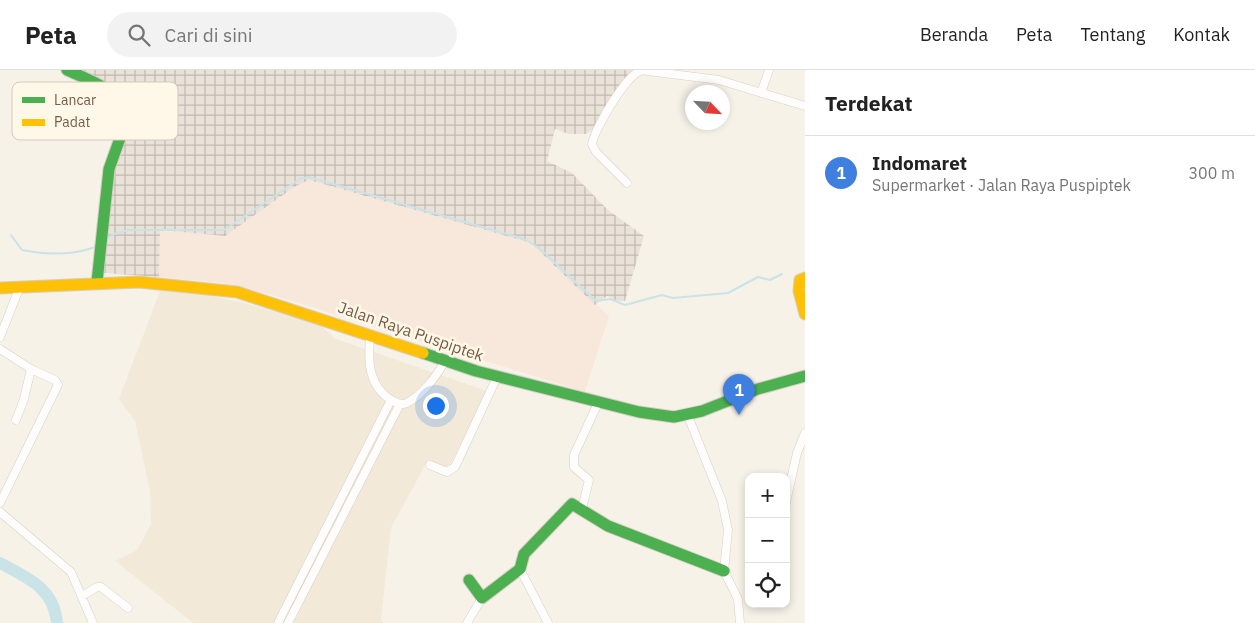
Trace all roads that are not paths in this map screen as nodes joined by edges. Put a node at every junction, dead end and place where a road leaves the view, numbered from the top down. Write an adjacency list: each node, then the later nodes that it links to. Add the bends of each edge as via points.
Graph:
1 (67, 70): 4 (main road)
2 (769, 70): 5 (street)
3 (641, 71): 5 (street, via 719,80); 8 (street, via 633,73 600,124 592,144)
4 (90, 82)
5 (761, 93): 6 (street)
6 (805, 106)
7 (119, 140): 10 (main road, via 109,169)
8 (627, 182)
9 (805, 278): 13 (main road, via 800,280 798,288)
10 (98, 282): 12 (main road, Jalan Raya Puspiptek); 14 (main road, Jalan Raya Puspiptek, via 139,282 237,292)
11 (0, 288): 12 (main road, Jalan Raya Puspiptek)
12 (20, 289): 15 (street)
13 (805, 314)
14 (370, 336): 17 (main road, Jalan Raya Puspiptek); 21 (street, via 372,376 381,393)
15 (0, 337)
16 (0, 348): 18 (street)
17 (446, 360): 19 (main road, Jalan Raya Puspiptek); 23 (street, via 425,388)
18 (31, 369): 25 (street); 29 (street, via 55,380 58,386)
19 (497, 377): 22 (main road, Jalan Raya Puspiptek); 27 (street, via 455,467 447,472)
20 (805, 378): 24 (main road, Jalan Raya Puspiptek, via 758,389)
21 (391, 400): 23 (street); 39 (street)
22 (598, 403): 24 (main road, Jalan Raya Puspiptek, via 648,414); 30 (street, via 574,455 574,467 589,480)
23 (400, 404): 40 (street)
24 (688, 416): 33 (street, via 718,486 726,518)
25 (16, 420)
26 (805, 433): 28 (street, via 796,453)
27 (430, 464)
28 (790, 482)
29 (0, 503)
30 (582, 509): 32 (main road, via 572,504 567,507 524,554); 33 (main road, via 608,526)
31 (0, 512): 35 (street, via 68,568)
32 (520, 569): 36 (main road); 42 (street)
33 (724, 571): 43 (street, via 738,600)
34 (469, 580): 36 (main road)
35 (82, 596): 37 (street, via 101,587); 38 (street)
36 (482, 598): 41 (street)
37 (128, 608)
38 (93, 623)
39 (278, 623)
40 (288, 623)
41 (467, 623)
42 (548, 623)
43 (740, 623)

